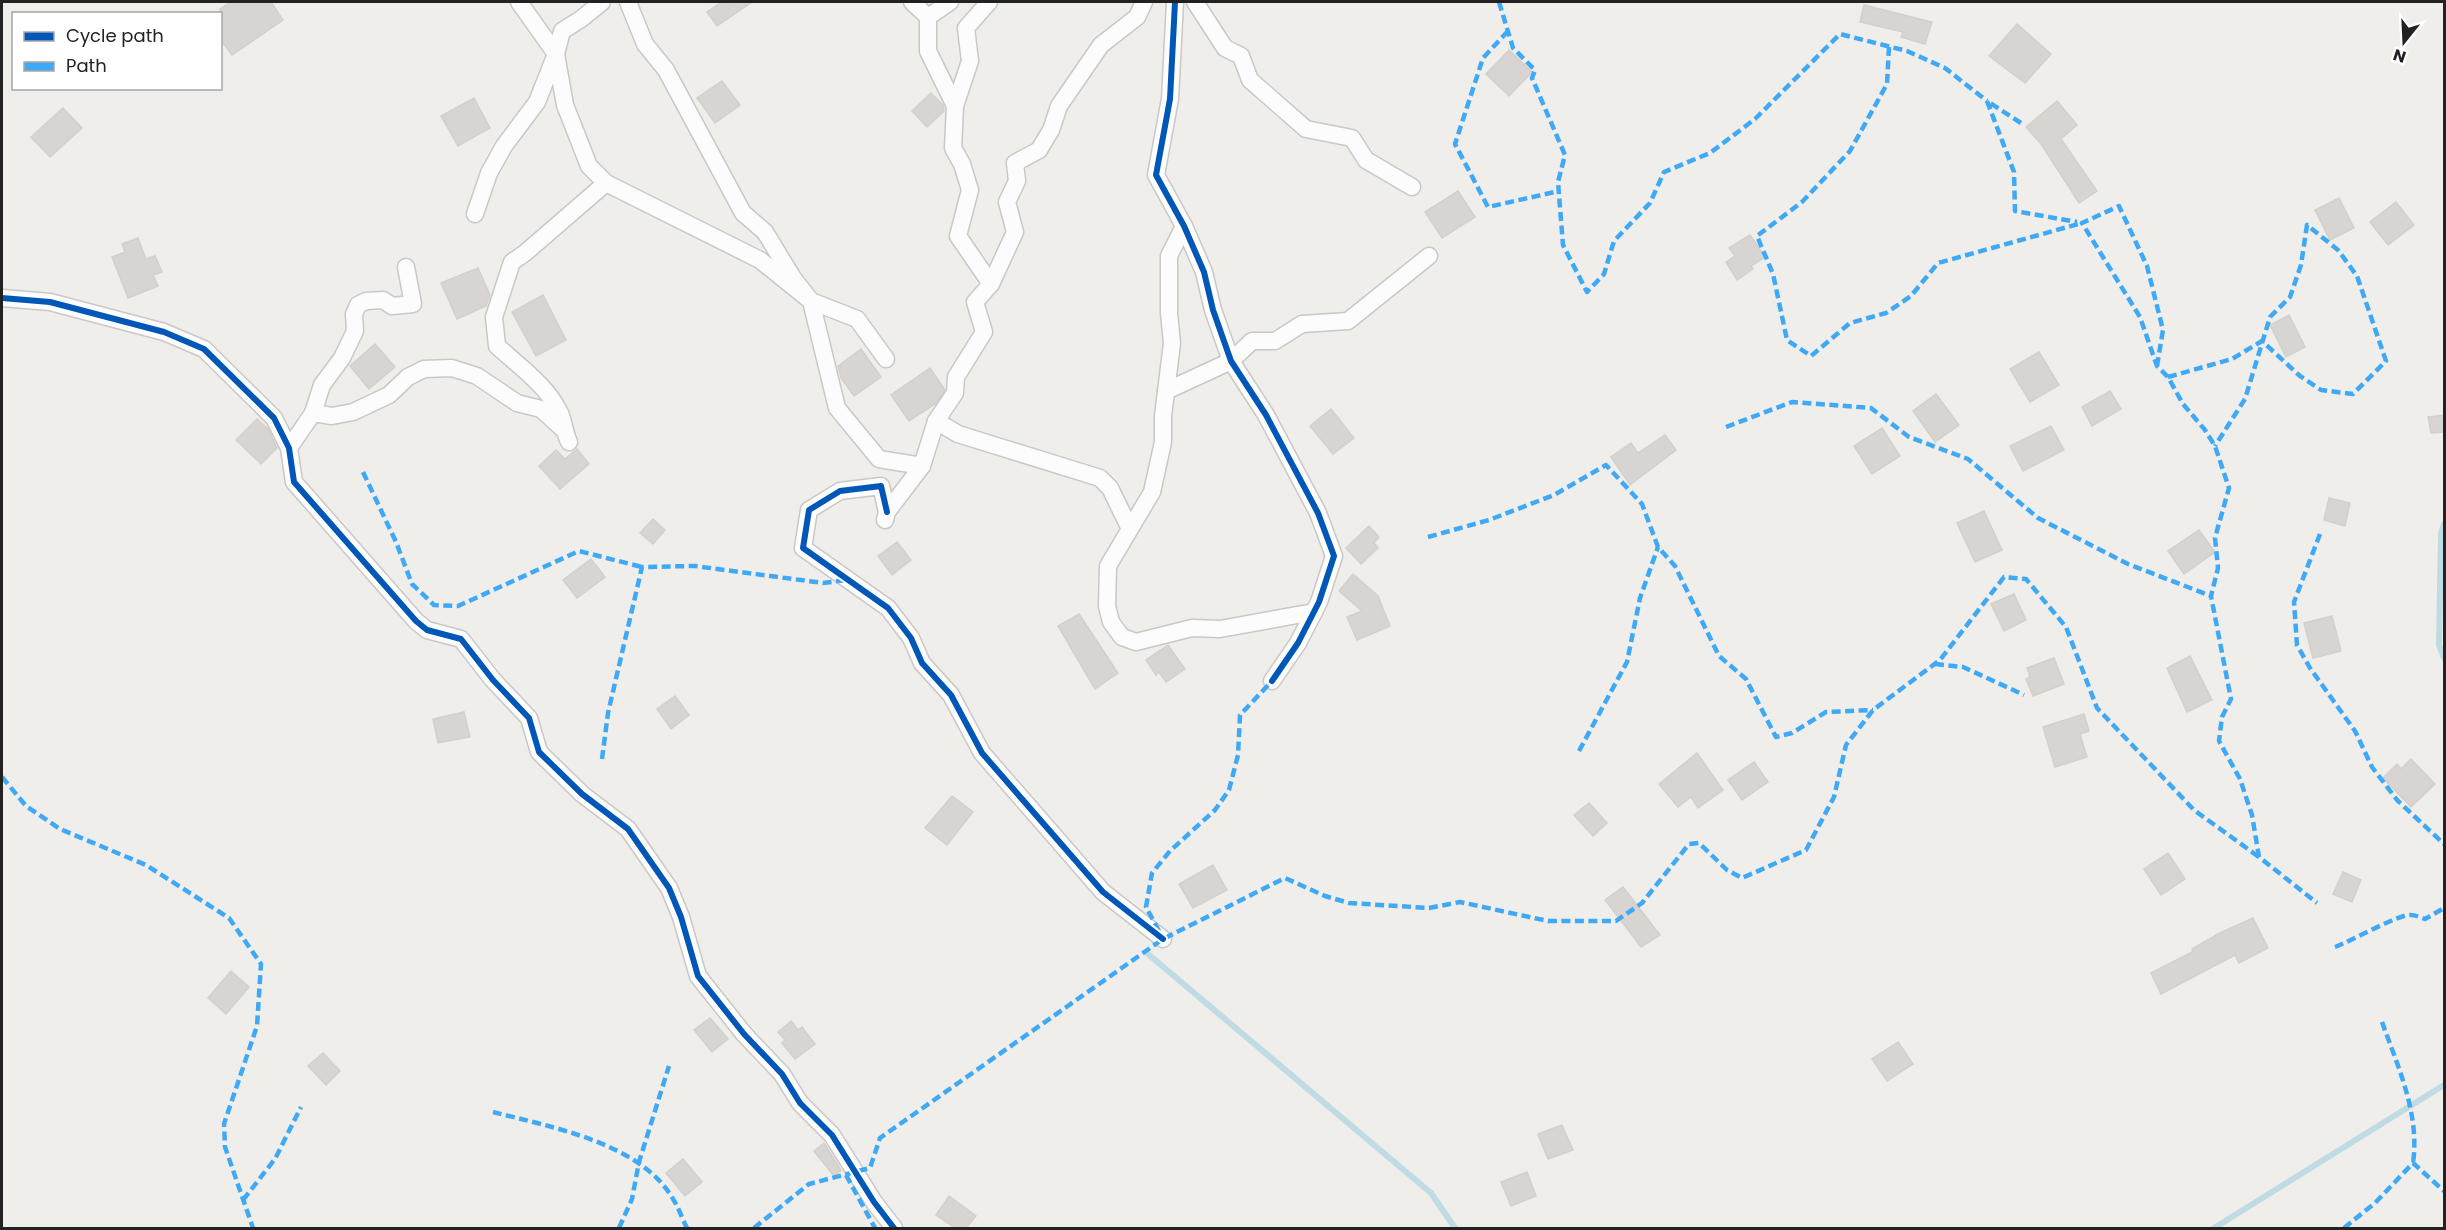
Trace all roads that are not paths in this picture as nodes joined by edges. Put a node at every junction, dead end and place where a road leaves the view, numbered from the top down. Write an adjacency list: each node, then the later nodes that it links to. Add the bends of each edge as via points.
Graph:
1 (519, 2): 11 (street)
2 (602, 2): 11 (street, via 562,31)
3 (628, 2): 21 (street, via 645,44 666,70 743,213 765,232)
4 (912, 2): 10 (street)
5 (950, 2): 10 (street)
6 (989, 2): 12 (street, via 966,28 970,61)
7 (1144, 2): 19 (street, via 1137,17 1101,45 1059,106 1039,150 1015,163 1017,181 1007,202 1016,232)
8 (1175, 2): 16 (street, via 1170,99 1156,175)
9 (1195, 2): 14 (street, via 1225,48 1241,56 1250,80 1306,129 1352,138 1366,160)
10 (928, 17): 12 (street, via 928,51)
11 (556, 54): 13 (street, via 565,105 589,166); 15 (street, via 537,102 489,173)
12 (955, 106): 19 (street, via 953,148 970,189 958,236)
13 (606, 183): 21 (street, via 760,261); 25 (street, via 512,262 494,317 497,346 550,395 561,414 566,435 541,409 517,403 477,376 452,368 424,369 408,377 389,395 353,412 332,416)
14 (1412, 187)
15 (475, 214)
16 (1184, 226): 23 (street, via 1204,272); 24 (street, via 1169,256 1172,343)
17 (1429, 256): 23 (street, via 1348,321 1302,324 1275,341 1252,342)
18 (406, 267): 25 (street, via 413,304 392,306 383,300 358,305 355,331 322,385)
19 (991, 284): 26 (street, via 975,302 984,332 956,377 955,393)
20 (2, 298): 27 (street, via 50,302 164,332 204,348 274,418)
21 (811, 301): 22 (street, via 857,319); 28 (street, via 837,408)
22 (886, 359)
23 (1231, 361): 24 (street); 31 (street, via 1266,415 1312,503 1334,556 1314,612 1220,629 1192,628 1136,642 1122,638 1111,622 1107,606 1108,566)
24 (1166, 391): 31 (street, via 1163,442 1152,492)
25 (313, 413): 27 (street)
26 (936, 421): 29 (street); 31 (street, via 958,434 1100,478 1110,488)
27 (289, 448): 33 (street, via 294,482 336,532 357,550 416,621 427,630 461,639 529,718 539,752 582,794 628,829 669,888 698,976 782,1074 800,1102 832,1135 873,1202)
28 (879, 459): 29 (street); 30 (street, via 874,472)
29 (922, 466): 30 (street, via 886,517)
30 (880, 486): 32 (street, via 840,491 809,510 803,548 888,608 911,638 922,663 951,695 982,753 1103,892)
31 (1130, 529)
32 (1163, 939)
33 (894, 1228)

